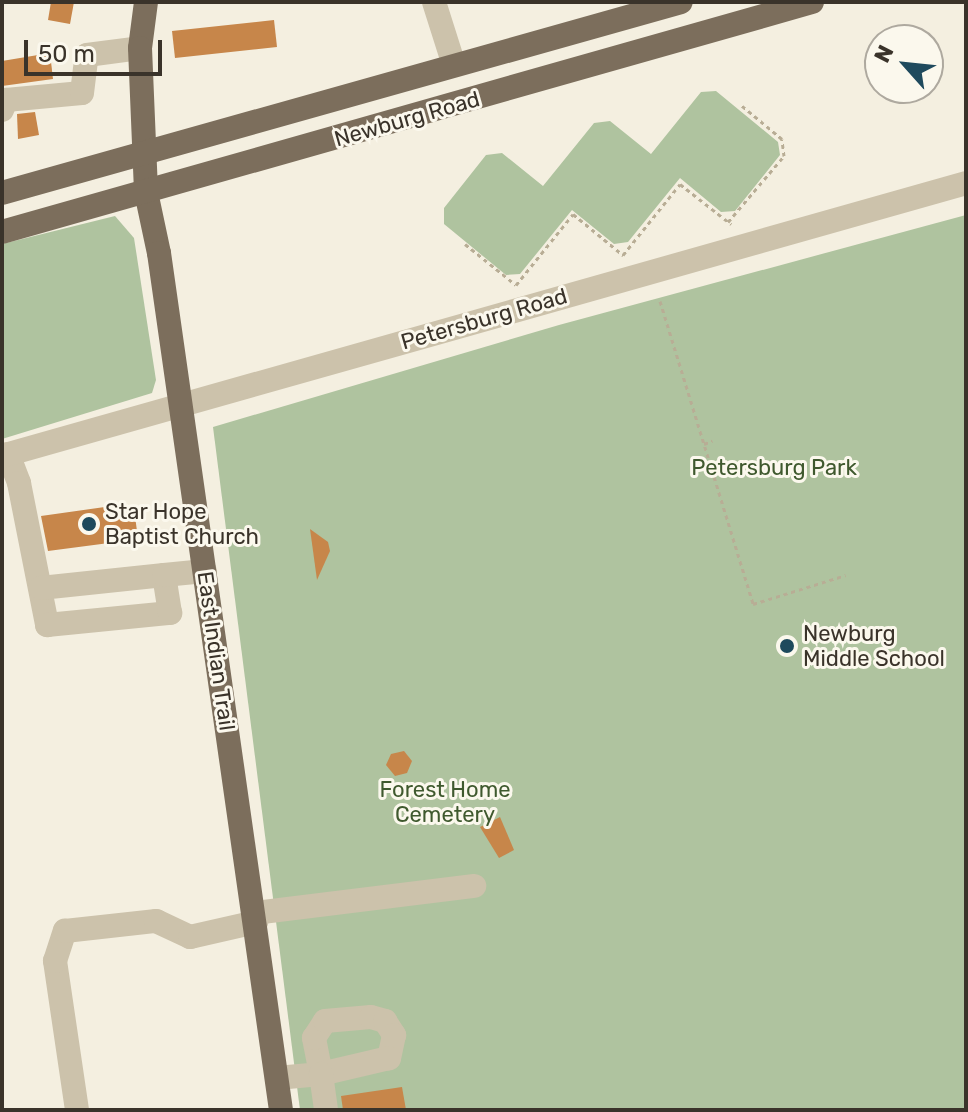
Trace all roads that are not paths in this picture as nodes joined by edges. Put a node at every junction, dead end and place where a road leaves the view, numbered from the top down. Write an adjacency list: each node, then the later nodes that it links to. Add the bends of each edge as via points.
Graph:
1 (146, 2): 5 (main road, East Indian Trail)
2 (434, 2): 6 (street)
3 (681, 2): 6 (main road, Newburg Road)
4 (812, 2): 10 (main road, Newburg Road)
5 (140, 48): 7 (street, via 87,55 82,93 6,100); 8 (main road, East Indian Trail)
6 (453, 62): 8 (main road, Newburg Road)
7 (2, 110)
8 (142, 151): 10 (main road, East Indian Trail); 11 (main road, Newburg Road)
9 (966, 183): 13 (street, Petersburg Road)
10 (146, 192): 12 (main road, Newburg Road); 13 (main road, East Indian Trail)
11 (2, 193)
12 (2, 232)
13 (181, 405): 14 (street, Petersburg Road); 15 (main road, East Indian Trail)
14 (5, 455): 17 (street)
15 (205, 571): 16 (street); 19 (main road, East Indian Trail)
16 (164, 575): 17 (street); 17 (street, via 170,613 47,625)
17 (41, 588)
18 (474, 886): 19 (street)
19 (255, 917): 21 (main road, East Indian Trail); 22 (street, via 190,937 156,921 65,931 55,961)
20 (321, 1074): 20 (street, via 389,1058 394,1045 390,1027 371,1017 325,1021 316,1027); 21 (street); 24 (street)
21 (277, 1078): 23 (main road, East Indian Trail)
22 (77, 1110)
23 (281, 1110)
24 (326, 1110)

